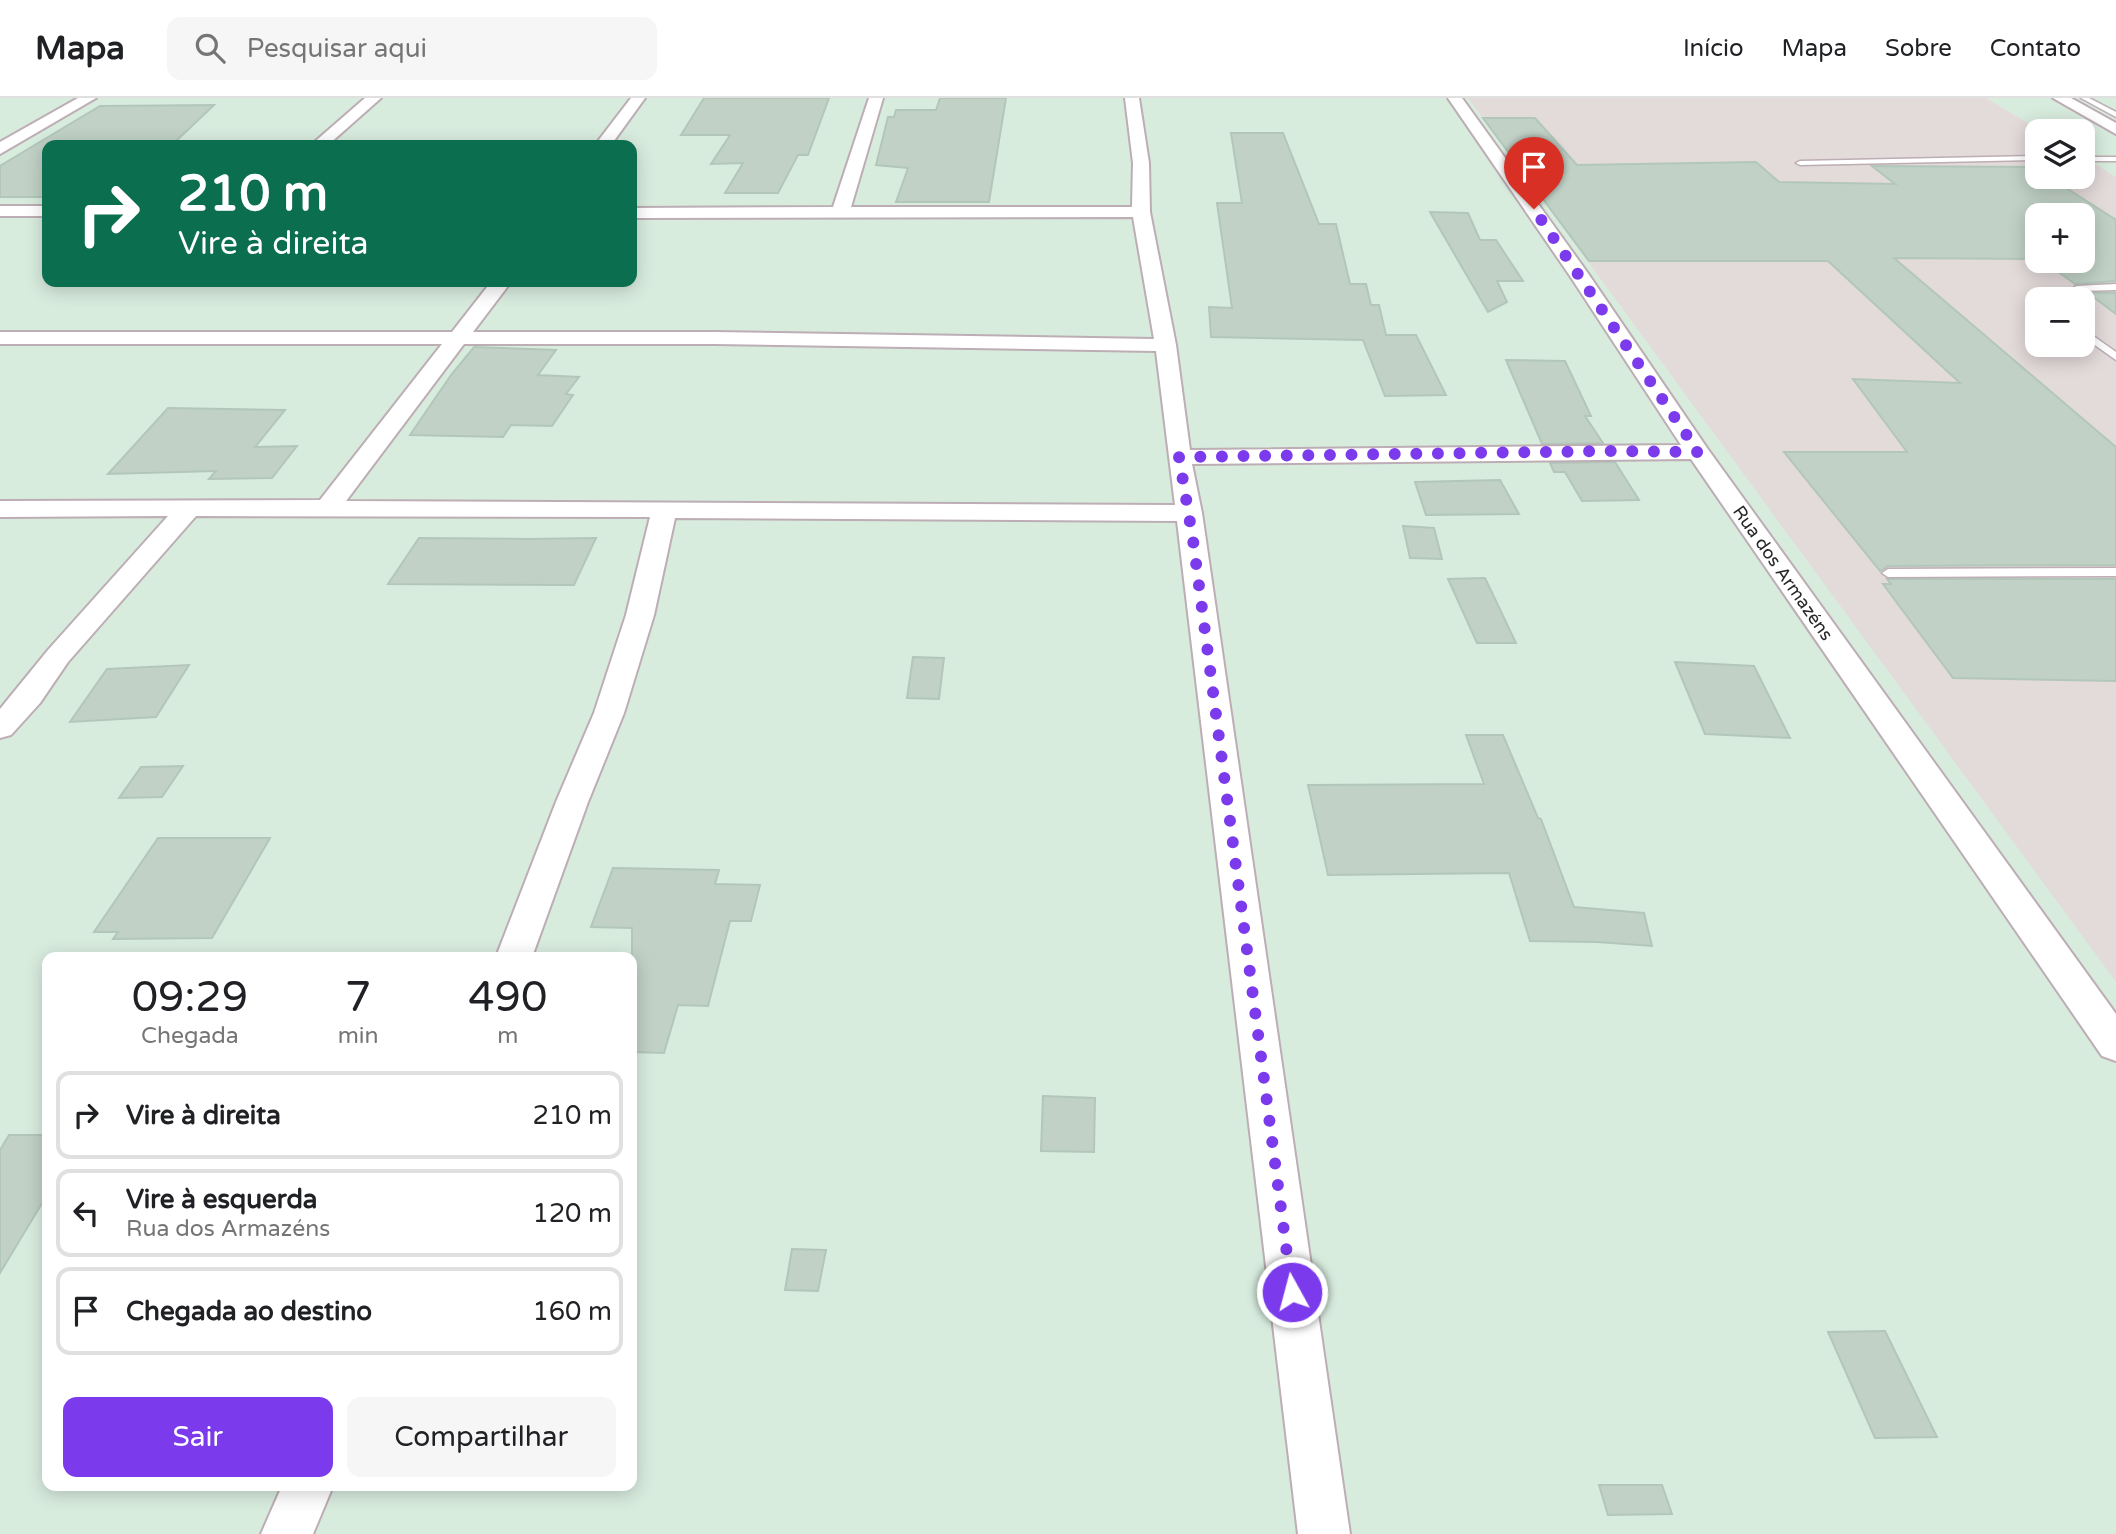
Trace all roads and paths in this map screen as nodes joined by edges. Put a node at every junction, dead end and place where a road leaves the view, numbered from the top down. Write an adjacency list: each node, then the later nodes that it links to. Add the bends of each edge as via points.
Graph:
1 (89, 98): 13 (street)
2 (374, 98): 11 (street)
3 (638, 98): 12 (street)
4 (876, 98): 22 (street)
5 (1132, 98): 20 (street, via 1141,163)
6 (1455, 98): 31 (street, Rua dos Armazéns)
7 (2060, 98): 10 (street)
8 (2084, 98): 9 (lane)
9 (2116, 115)
10 (2116, 129)
11 (325, 140)
12 (607, 140)
13 (0, 149)
14 (2025, 158): 17 (lane)
15 (2095, 159): 16 (lane)
16 (2116, 159)
17 (1800, 163)
18 (0, 211): 19 (street)
19 (42, 211)
20 (1141, 212): 22 (street); 29 (street)
21 (637, 213): 22 (street)
22 (840, 214)
23 (497, 287): 26 (street)
24 (2116, 287): 25 (lane)
25 (2095, 288)
26 (458, 337): 27 (street); 29 (street); 33 (street)
27 (0, 338)
28 (2095, 341): 30 (lane)
29 (1166, 345): 32 (street)
30 (2116, 357)
31 (1698, 452): 32 (street); 42 (street, Rua dos Armazéns)
32 (1179, 457): 37 (street)
33 (327, 508): 35 (street); 36 (street)
34 (0, 509): 35 (street)
35 (189, 509): 40 (street)
36 (664, 511): 37 (street); 41 (street, via 640,615 609,713)
37 (1189, 513): 45 (street)
38 (2116, 572): 39 (lane)
39 (1888, 573)
40 (0, 728)
41 (516, 952)
42 (2116, 1045)
43 (305, 1491): 44 (street)
44 (287, 1534)
45 (1324, 1534)

